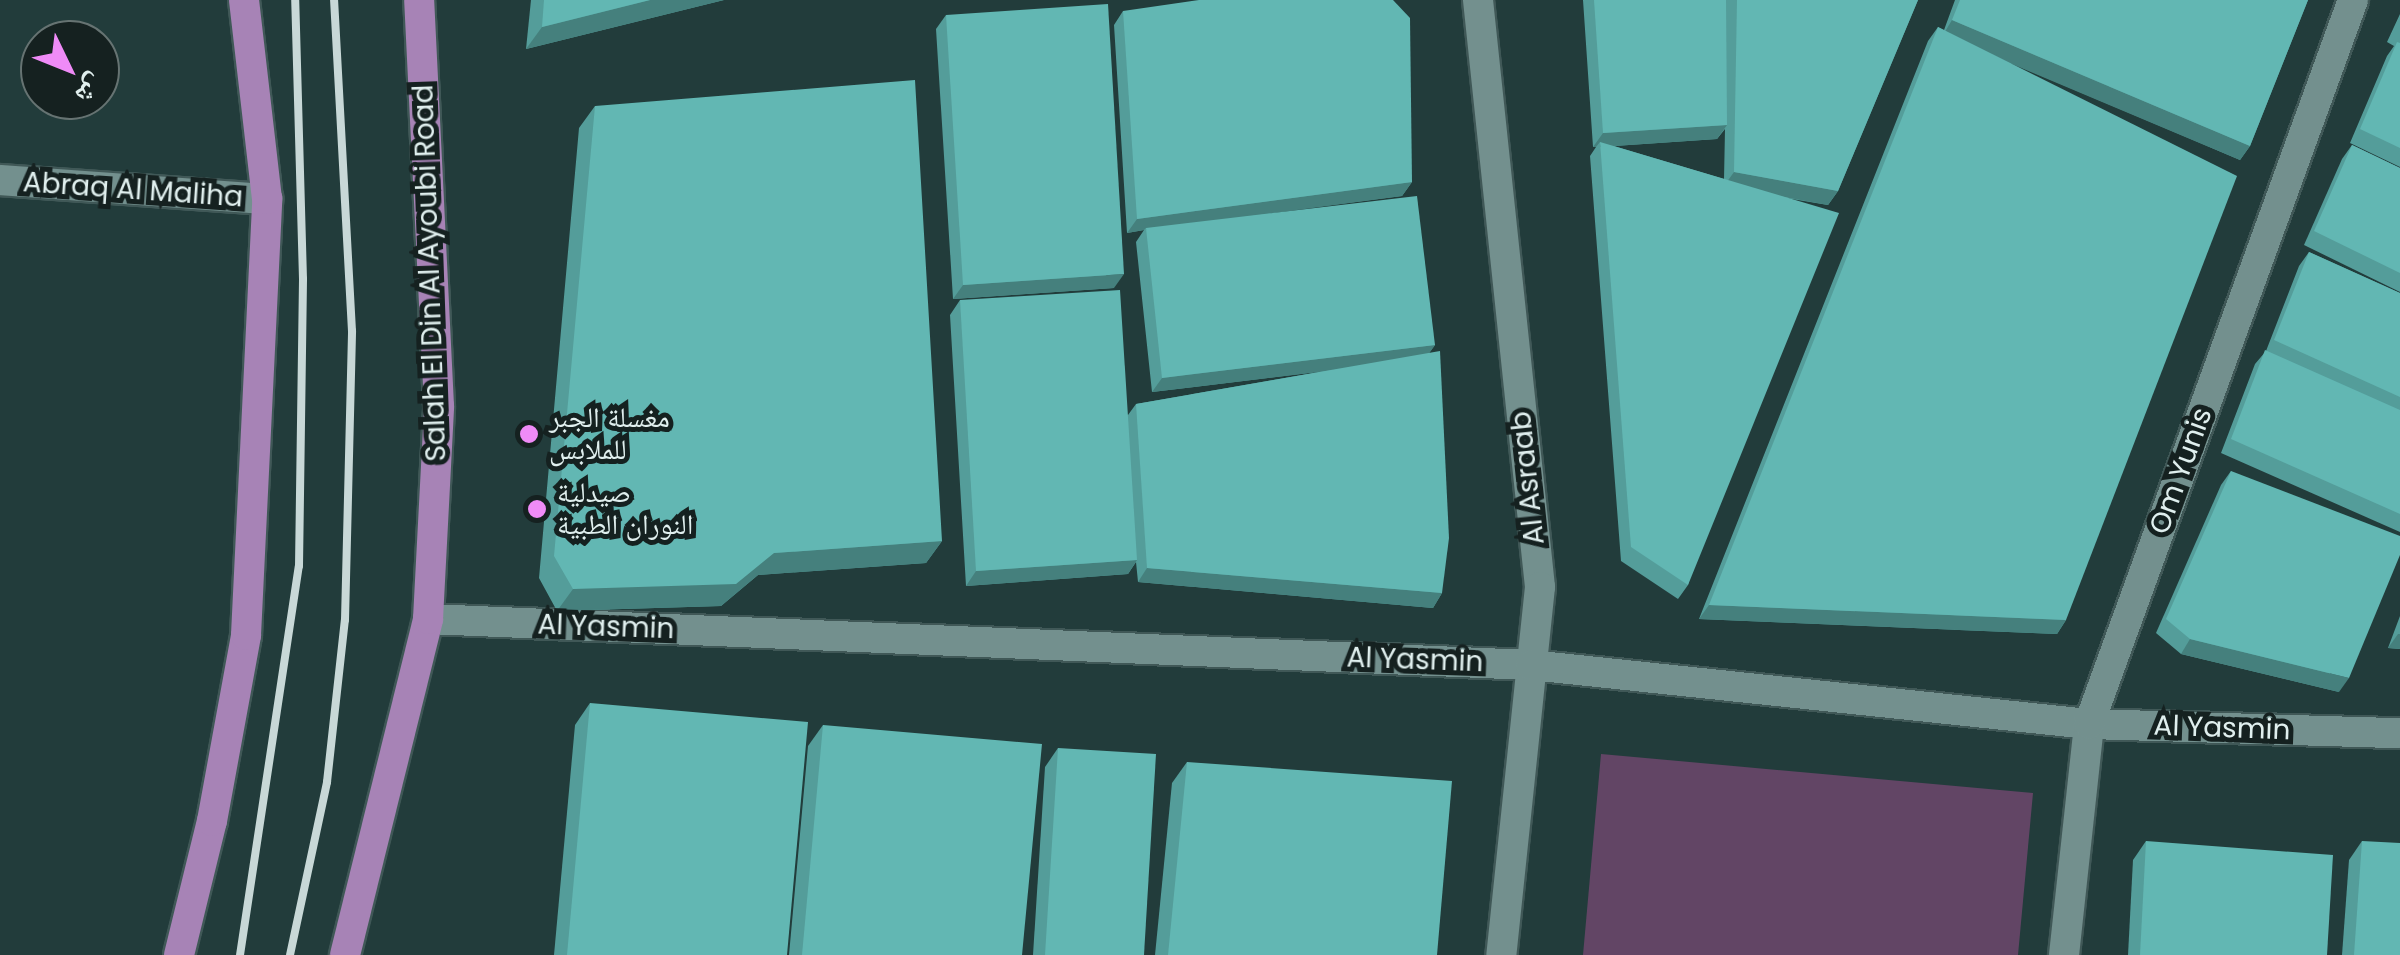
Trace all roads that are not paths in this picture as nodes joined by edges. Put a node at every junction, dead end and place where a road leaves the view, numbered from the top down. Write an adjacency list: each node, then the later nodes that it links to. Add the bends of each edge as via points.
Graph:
1 (244, 0): 6 (main road)
2 (419, 0): 7 (main road, Salah El Din Al Ayoubi Road, via 439,406)
3 (1478, 0): 8 (street, Al Asraab, via 1540,587)
4 (2352, 0): 9 (street, Om Yunis)
5 (0, 180): 6 (street, Abraq Al Maliha)
6 (267, 199): 11 (main road, via 246,635 212,822)
7 (428, 619): 8 (street, Al Yasmin); 12 (main road, Salah El Din Al Ayoubi Road)
8 (1531, 665): 9 (street, Al Yasmin); 13 (street, Al Asraab)
9 (2089, 724): 10 (street, Al Yasmin); 14 (street, Om Yunis)
10 (2400, 733)
11 (178, 955)
12 (345, 955)
13 (1501, 955)
14 (2064, 955)

